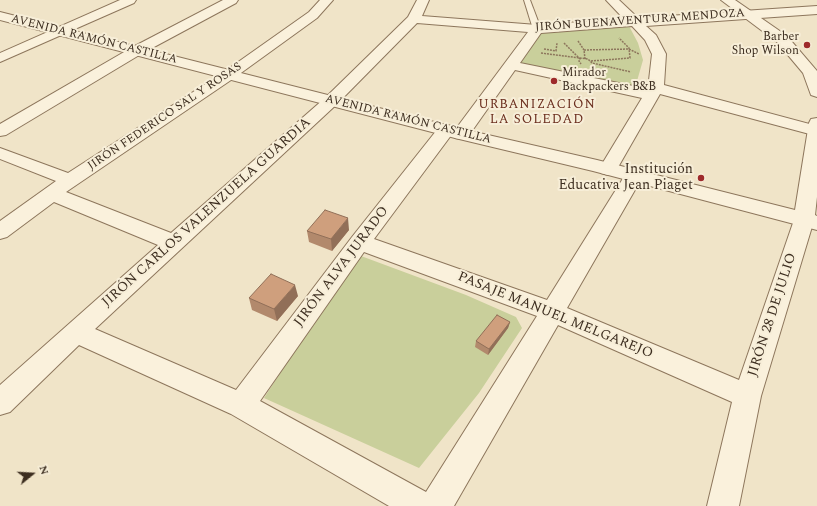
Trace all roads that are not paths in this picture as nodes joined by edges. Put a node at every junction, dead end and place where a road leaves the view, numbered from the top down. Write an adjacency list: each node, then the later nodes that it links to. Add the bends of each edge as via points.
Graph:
1 (130, 0): 14 (street)
2 (232, 0): 15 (street)
3 (327, 0): 19 (street, JIRÓN FEDERICO SAL Y ROSAS, via 313,15)
4 (423, 0): 11 (street, JIRÓN CARLOS VALENZUELA GUARDIA)
5 (527, 0): 13 (lane)
6 (612, 0): 12 (street)
7 (727, 0): 9 (street)
8 (817, 10): 9 (street, JIRÓN BUENAVENTURA MENDOZA)
9 (748, 14): 12 (street, JIRÓN BUENAVENTURA MENDOZA); 18 (street, via 782,39)
10 (0, 16): 14 (street, AVENIDA RAMÓN CASTILLA)
11 (414, 19): 13 (street, JIRÓN BUENAVENTURA MENDOZA); 22 (street, JIRÓN CARLOS VALENZUELA GUARDIA)
12 (636, 22): 13 (street, JIRÓN BUENAVENTURA MENDOZA); 20 (street, via 651,38 659,54)
13 (537, 29): 17 (street, JIRÓN ALVA JURADO)
14 (58, 31): 15 (street, AVENIDA RAMÓN CASTILLA); 16 (street)
15 (136, 51): 19 (street, AVENIDA RAMÓN CASTILLA); 24 (street)
16 (0, 58)
17 (510, 65): 20 (street); 25 (street, JIRÓN ALVA JURADO)
18 (814, 73): 21 (street)
19 (229, 75): 22 (street, AVENIDA RAMÓN CASTILLA); 29 (street, JIRÓN FEDERICO SAL Y ROSAS)
20 (654, 92): 23 (street); 27 (street)
21 (817, 92)
22 (331, 101): 25 (street, AVENIDA RAMÓN CASTILLA); 34 (street, JIRÓN CARLOS VALENZUELA GUARDIA)
23 (817, 127): 31 (street, JIRÓN 28 DE JULIO)
24 (0, 131)
25 (454, 132): 27 (street, AVENIDA RAMÓN CASTILLA); 33 (street, JIRÓN ALVA JURADO)
26 (0, 153): 29 (street)
27 (608, 169): 28 (street, AVENIDA RAMÓN CASTILLA)
28 (634, 176): 31 (street, AVENIDA RAMÓN CASTILLA); 35 (street)
29 (70, 180): 30 (street, JIRÓN FEDERICO SAL Y ROSAS)
30 (53, 194): 32 (street, JIRÓN FEDERICO SAL Y ROSAS); 34 (street)
31 (811, 221): 37 (street, JIRÓN 28 DE JULIO)
32 (0, 232)
33 (360, 242): 35 (street, PASAJE MANUEL MELGAREJO); 39 (street, JIRÓN ALVA JURADO)
34 (174, 243): 36 (street, JIRÓN CARLOS VALENZUELA GUARDIA)
35 (552, 312): 37 (street, PASAJE MANUEL MELGAREJO); 41 (street)
36 (76, 332): 38 (street, JIRÓN CARLOS VALENZUELA GUARDIA); 39 (street)
37 (747, 396): 42 (street, JIRÓN 28 DE JULIO)
38 (0, 403)
39 (240, 405): 40 (street)
40 (420, 506)
41 (436, 506)
42 (723, 506)

